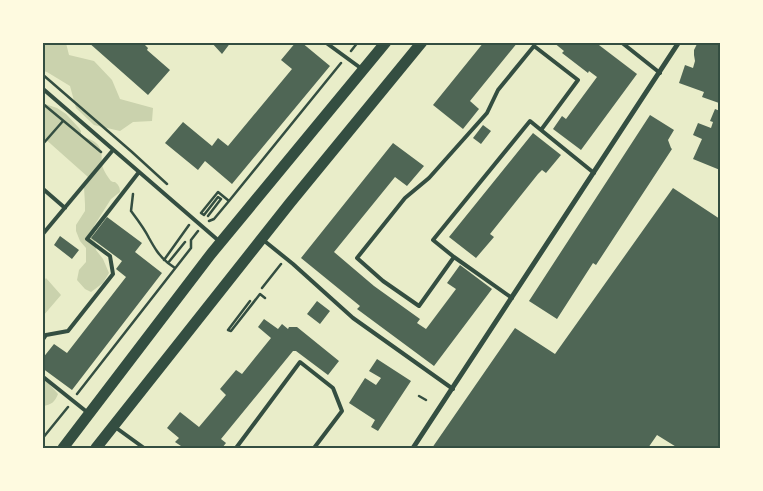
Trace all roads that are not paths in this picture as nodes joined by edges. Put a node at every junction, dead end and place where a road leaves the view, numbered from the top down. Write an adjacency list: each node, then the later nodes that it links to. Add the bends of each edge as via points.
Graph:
1 (325, 42): 6 (lane)
2 (386, 42): 6 (main road)
3 (422, 42): 16 (main road)
4 (621, 42): 7 (lane)
5 (679, 42): 7 (street)
6 (363, 70): 17 (main road)
7 (660, 73): 12 (street)
8 (42, 88): 10 (lane)
9 (541, 130): 12 (lane); 18 (lane, via 530,121 433,240); 18 (lane, via 578,80 534,46 498,90 487,112 430,178 405,198 356,258 419,306)
10 (113, 150): 11 (lane); 14 (lane)
11 (139, 172): 17 (lane); 20 (lane, via 87,239 110,256 113,274 68,331 46,335)
12 (594, 173): 19 (street)
13 (42, 188): 14 (lane)
14 (64, 208): 15 (lane)
15 (42, 234)
16 (262, 239): 22 (lane, via 353,318); 24 (main road)
17 (221, 243): 23 (main road)
18 (454, 257): 19 (lane)
19 (512, 298): 22 (street)
20 (42, 341)
21 (42, 376): 23 (lane)
22 (453, 389): 30 (street)
23 (90, 414): 25 (main road)
24 (113, 426): 26 (main road); 27 (lane)
25 (63, 448)
26 (96, 448)
27 (144, 448)
28 (236, 448): 29 (lane, via 300,362 333,388 342,411)
29 (314, 448)
30 (413, 448)

